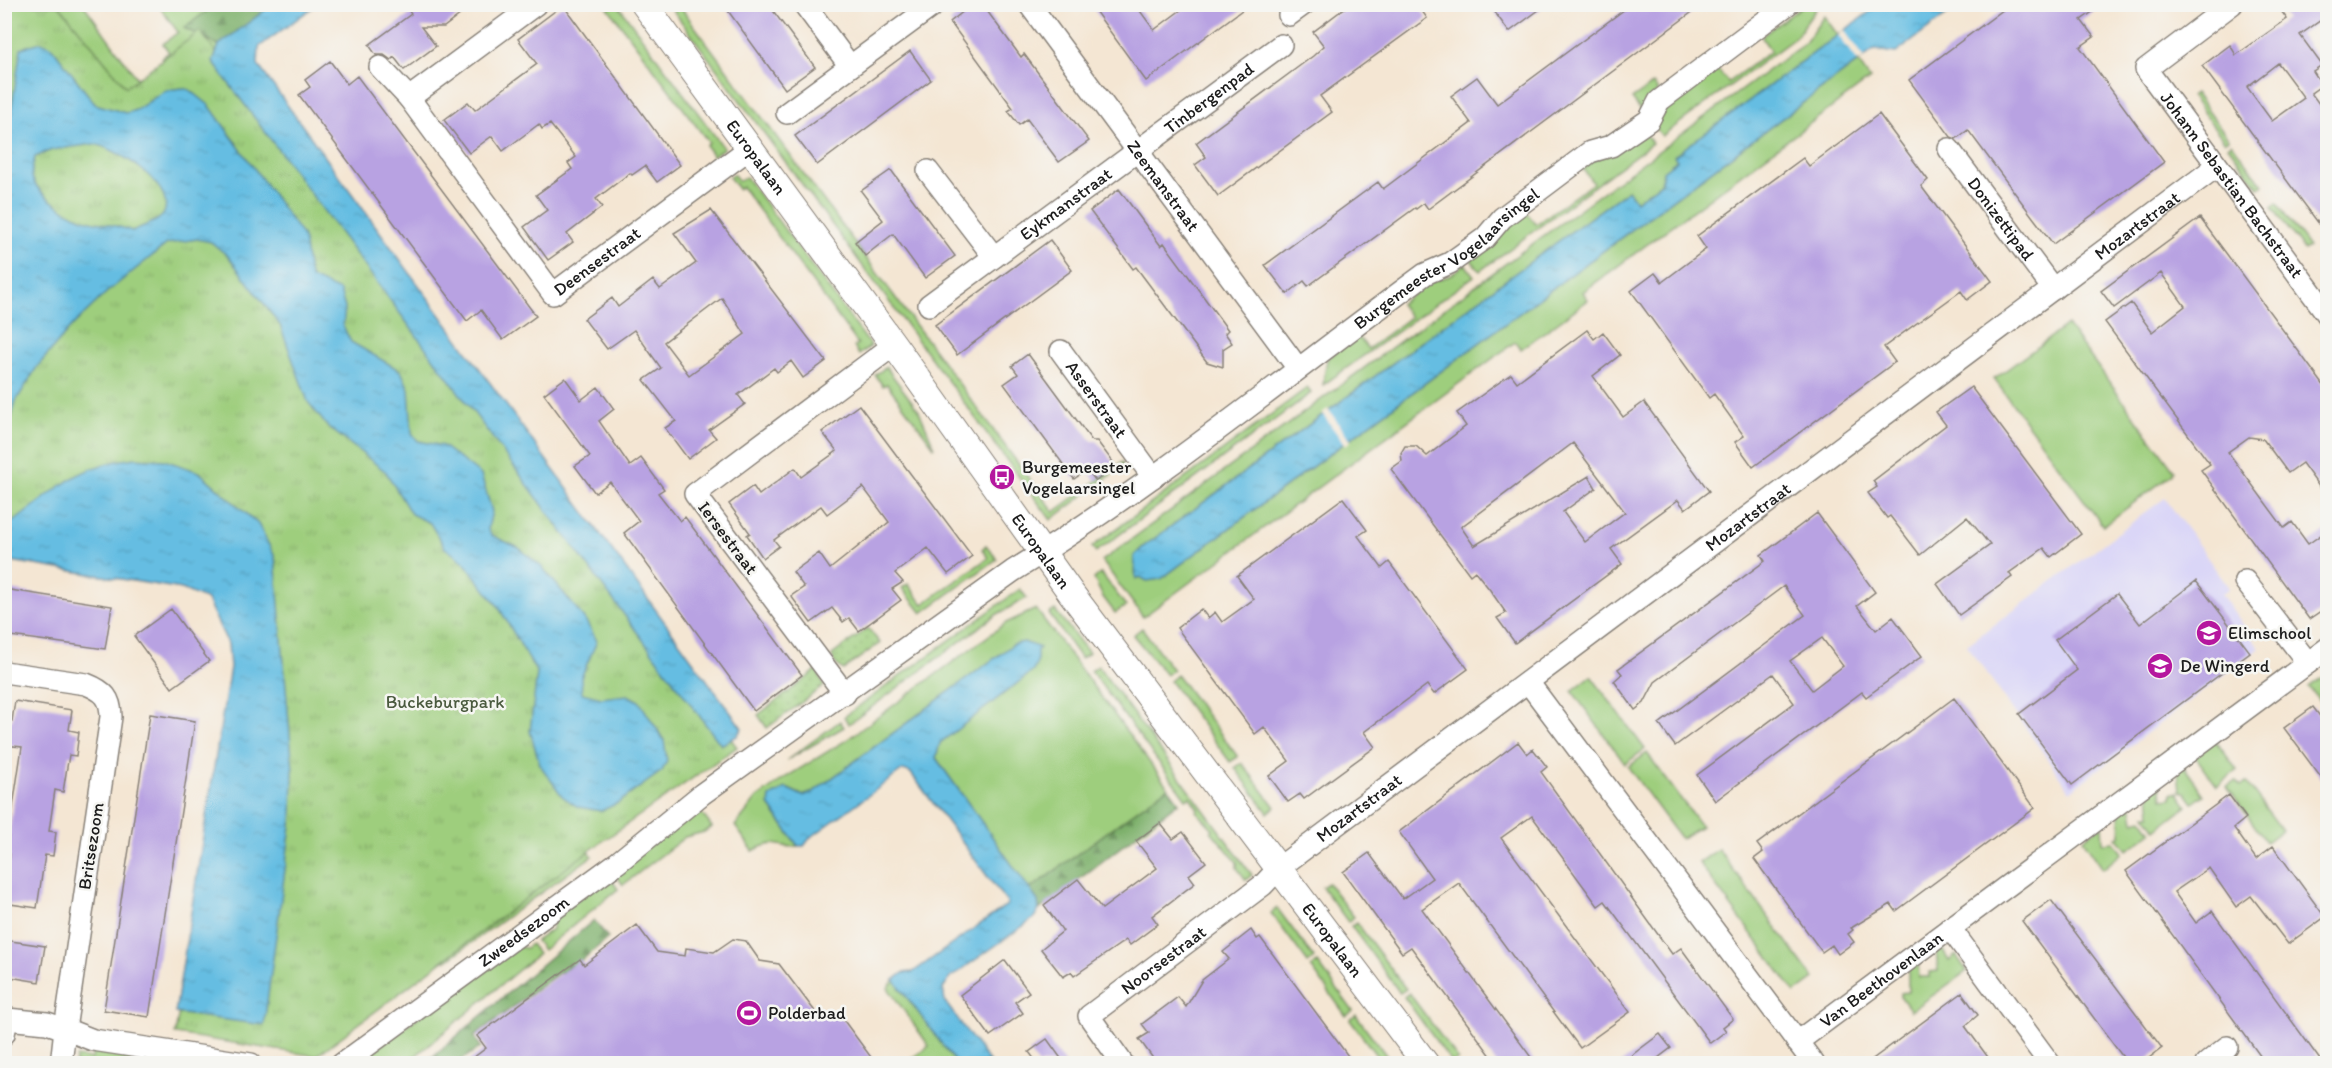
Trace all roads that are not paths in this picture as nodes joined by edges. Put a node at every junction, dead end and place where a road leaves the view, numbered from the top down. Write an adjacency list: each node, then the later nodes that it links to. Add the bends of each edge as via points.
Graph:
1 (536, 4): 11 (street)
2 (644, 4): 13 (street, Europalaan)
3 (804, 4): 9 (street)
4 (935, 4): 9 (street)
5 (1029, 4): 15 (street, Zeemanstraat)
6 (1788, 4): 24 (street, Burgemeester Vogelaarsingel, via 1659,101 1649,120 1611,146 1590,152 1502,218 1485,238 1450,264 1425,274)
7 (2232, 4): 16 (street, Johann Sebastian Bachstraat, via 2146,69)
8 (1281, 45): 15 (street, Tinbergenpad)
9 (850, 66): 12 (street)
10 (380, 67): 11 (street, Deensestraat)
11 (409, 98): 13 (street, Deensestraat, via 553,294)
12 (787, 113)
13 (750, 148): 22 (street, Europalaan)
14 (1949, 149): 19 (street, Donizettipad)
15 (1137, 151): 18 (street, Eykmanstraat); 24 (street, Zeemanstraat)
16 (2217, 166): 19 (street, Mozartstraat); 21 (street, Johann Sebastian Bachstraat)
17 (928, 171): 18 (street)
18 (994, 257): 20 (street, Eykmanstraat)
19 (2054, 289): 31 (street, Mozartstraat)
20 (929, 305)
21 (2328, 315)
22 (894, 345): 26 (street, Europalaan); 32 (street, Iersestraat, via 695,494)
23 (1061, 351): 25 (street, Asserstraat)
24 (1297, 368): 25 (street, Burgemeester Vogelaarsingel)
25 (1154, 477): 26 (street, Burgemeester Vogelaarsingel)
26 (1042, 554): 32 (street); 33 (street, Europalaan)
27 (2245, 581): 29 (street)
28 (2328, 648): 29 (street, Van Beethovenlaan)
29 (2308, 663): 34 (street, Van Beethovenlaan)
30 (4, 672): 35 (street, Britsezoom, via 86,684 98,688 111,703)
31 (1528, 682): 33 (street, Mozartstraat); 37 (street)
32 (845, 694): 41 (street, Zweedsezoom, via 702,794 617,862)
33 (1280, 867): 42 (street, Noorsestraat, via 1272,878 1089,1016); 43 (street, Europalaan)
34 (1950, 928): 37 (street, Van Beethovenlaan); 45 (street)
35 (65, 1029): 36 (street, via 7,1019); 39 (street); 40 (street, via 93,1040)
36 (4, 1034)
37 (1797, 1042): 44 (street)
38 (2227, 1047): 46 (street)
39 (61, 1064)
40 (251, 1064)
41 (342, 1064)
42 (1123, 1064)
43 (1426, 1064)
44 (1814, 1064)
45 (2050, 1064)
46 (2206, 1064)

